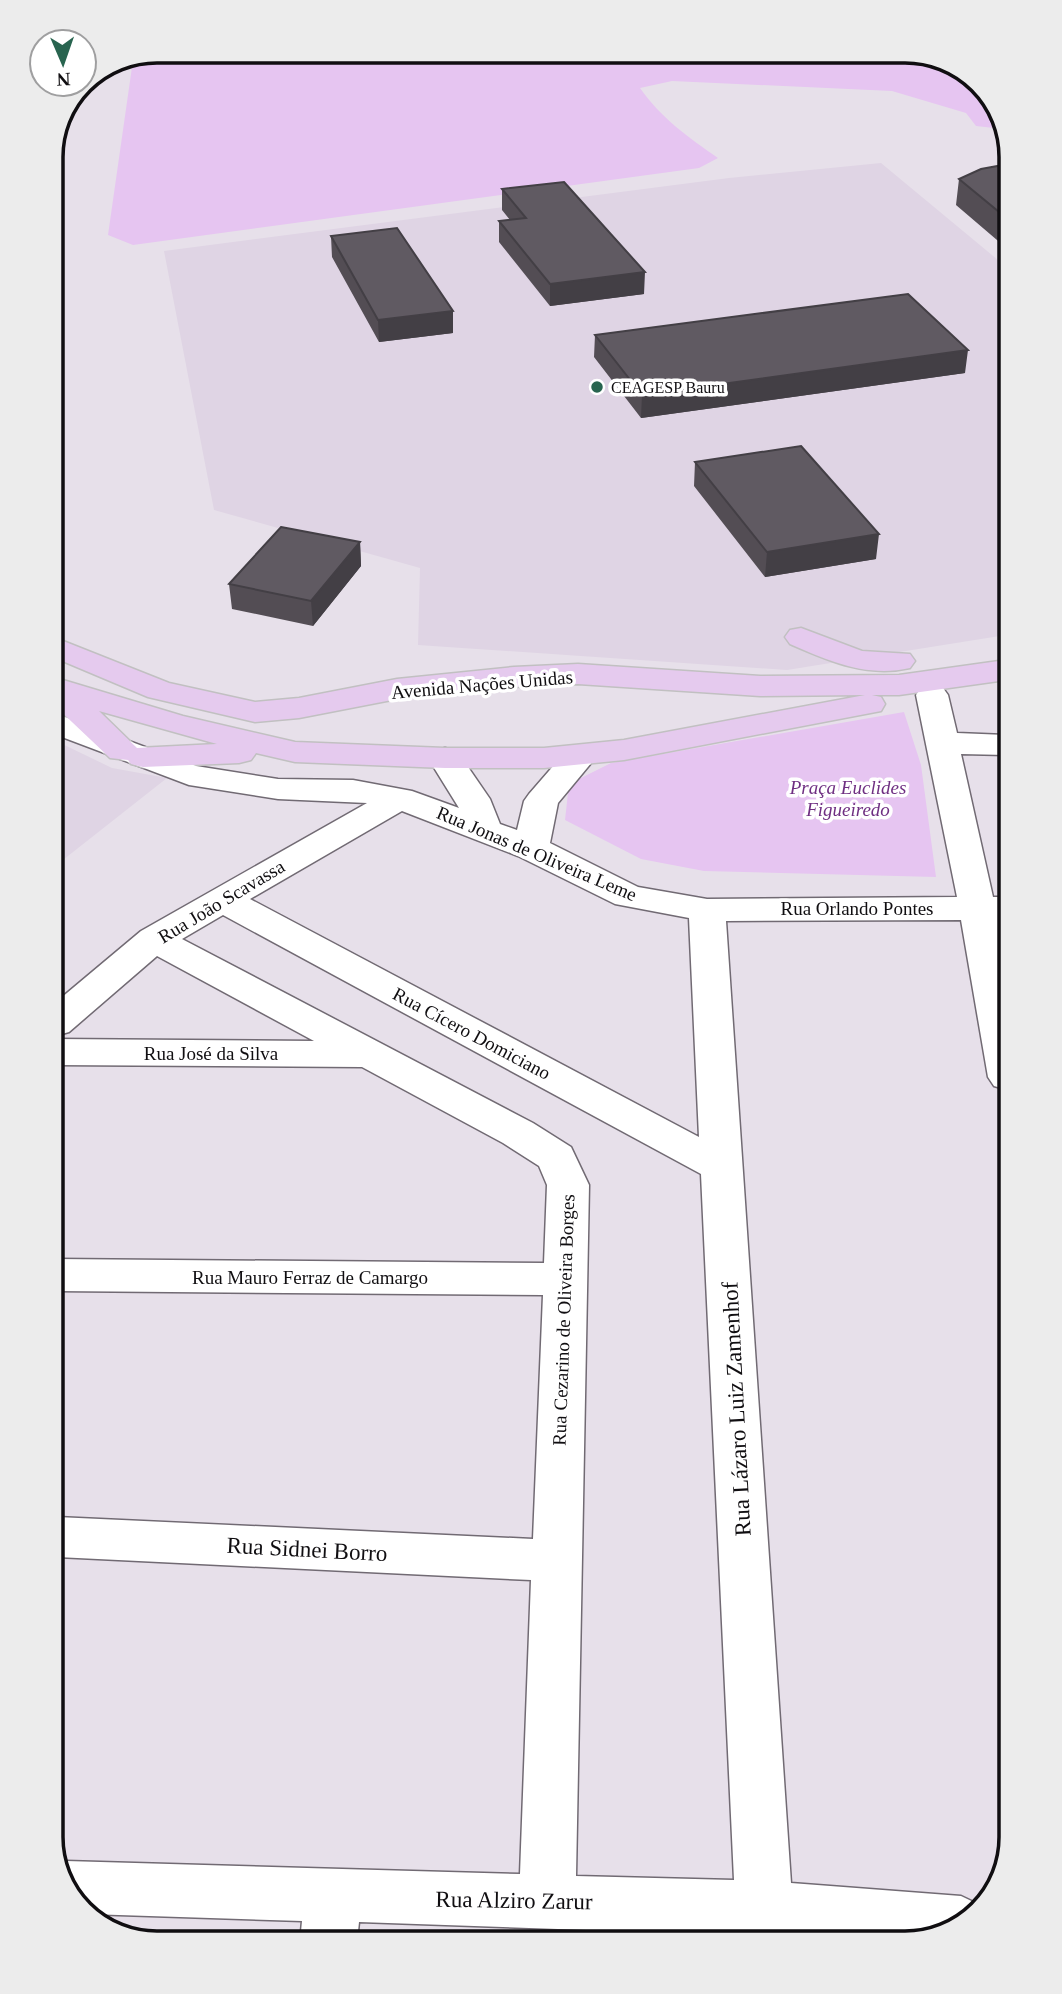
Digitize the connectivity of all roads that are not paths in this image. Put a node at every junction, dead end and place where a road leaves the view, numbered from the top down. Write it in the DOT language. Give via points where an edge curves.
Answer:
graph roads {
  1 [pos="801,637"];
  2 [pos="63,650"];
  3 [pos="999,656"];
  4 [pos="999,671"];
  5 [pos="669,682"];
  6 [pos="999,684"];
  7 [pos="63,690"];
  8 [pos="63,695"];
  9 [pos="372,695"];
  10 [pos="932,695"];
  11 [pos="63,727"];
  12 [pos="943,743"];
  13 [pos="999,746"];
  14 [pos="624,750"];
  15 [pos="295,752"];
  16 [pos="132,754"];
  17 [pos="382,755"];
  18 [pos="580,756"];
  19 [pos="445,758"];
  20 [pos="401,798"];
  21 [pos="484,829"];
  22 [pos="531,848"];
  23 [pos="222,898"];
  24 [pos="992,908"];
  25 [pos="707,910"];
  26 [pos="155,939"];
  27 [pos="999,982"];
  28 [pos="63,1016"];
  29 [pos="63,1052"];
  30 [pos="368,1054"];
  31 [pos="722,1167"];
  32 [pos="63,1275"];
  33 [pos="564,1279"];
  34 [pos="63,1537"];
  35 [pos="556,1561"];
  36 [pos="79,1889"];
  37 [pos="547,1900"];
  38 [pos="764,1908"];
  39 [pos="331,1919"];
  40 [pos="945,1922"];
  1 -- 3 [label="main road" via="868,663 942,654"];
  2 -- 9 [label="main road, Avenida Nações Unidas" via="159,690 255,712"];
  4 -- 5 [label="main road, Avenida Nações Unidas" via="899,685"];
  5 -- 9 [label="main road, Avenida Nações Unidas" via="578,674 424,685"];
  5 -- 14 [label="main road" via="702,700 704,724 681,737"];
  6 -- 10 [label="main road"];
  7 -- 15 [label="main road" via="174,724"];
  8 -- 16 [label="main road"];
  9 -- 17 [label="main road" via="354,709 345,726 354,741"];
  10 -- 12 [label="street"];
  10 -- 14 [label="main road"];
  11 -- 16 [label="street, Rua Jonas de Oliveira Leme"];
  12 -- 13 [label="street"];
  12 -- 24 [label="street"];
  14 -- 18 [label="main road"];
  15 -- 16 [label="main road"];
  15 -- 17 [label="main road"];
  16 -- 20 [label="street, Rua Jonas de Oliveira Leme" via="189,775 278,789 353,790"];
  17 -- 19 [label="main road"];
  18 -- 19 [label="main road"];
  18 -- 22 [label="street" via="541,801"];
  19 -- 21 [label="street" via="473,799"];
  20 -- 21 [label="street, Rua Jonas de Oliveira Leme"];
  20 -- 23 [label="street, Rua João Scavassa"];
  21 -- 22 [label="street, Rua Jonas de Oliveira Leme"];
  22 -- 25 [label="street, Rua Jonas de Oliveira Leme" via="628,896"];
  23 -- 26 [label="street, Rua João Scavassa"];
  23 -- 31 [label="street, Rua Cícero Domiciano"];
  24 -- 25 [label="street, Rua Orlando Pontes"];
  24 -- 27 [label="street"];
  25 -- 31 [label="street, Rua Lázaro Luiz Zamenhof"];
  26 -- 28 [label="street, Rua João Scavassa"];
  26 -- 30 [label="street, Rua Cezarino de Oliveira Borges"];
  29 -- 30 [label="street, Rua José da Silva"];
  30 -- 33 [label="street, Rua Cezarino de Oliveira Borges" via="556,1157 568,1185"];
  31 -- 38 [label="street, Rua Lázaro Luiz Zamenhof"];
  32 -- 33 [label="street, Rua Mauro Ferraz de Camargo"];
  33 -- 35 [label="street, Rua Cezarino de Oliveira Borges"];
  34 -- 35 [label="street, Rua Sidnei Borro"];
  35 -- 37 [label="street, Rua Cezarino de Oliveira Borges"];
  36 -- 39 [label="street, Rua Alziro Zarur"];
  37 -- 38 [label="street, Rua Alziro Zarur"];
  37 -- 39 [label="street, Rua Alziro Zarur"];
  38 -- 40 [label="street, Rua Alziro Zarur"];
}
